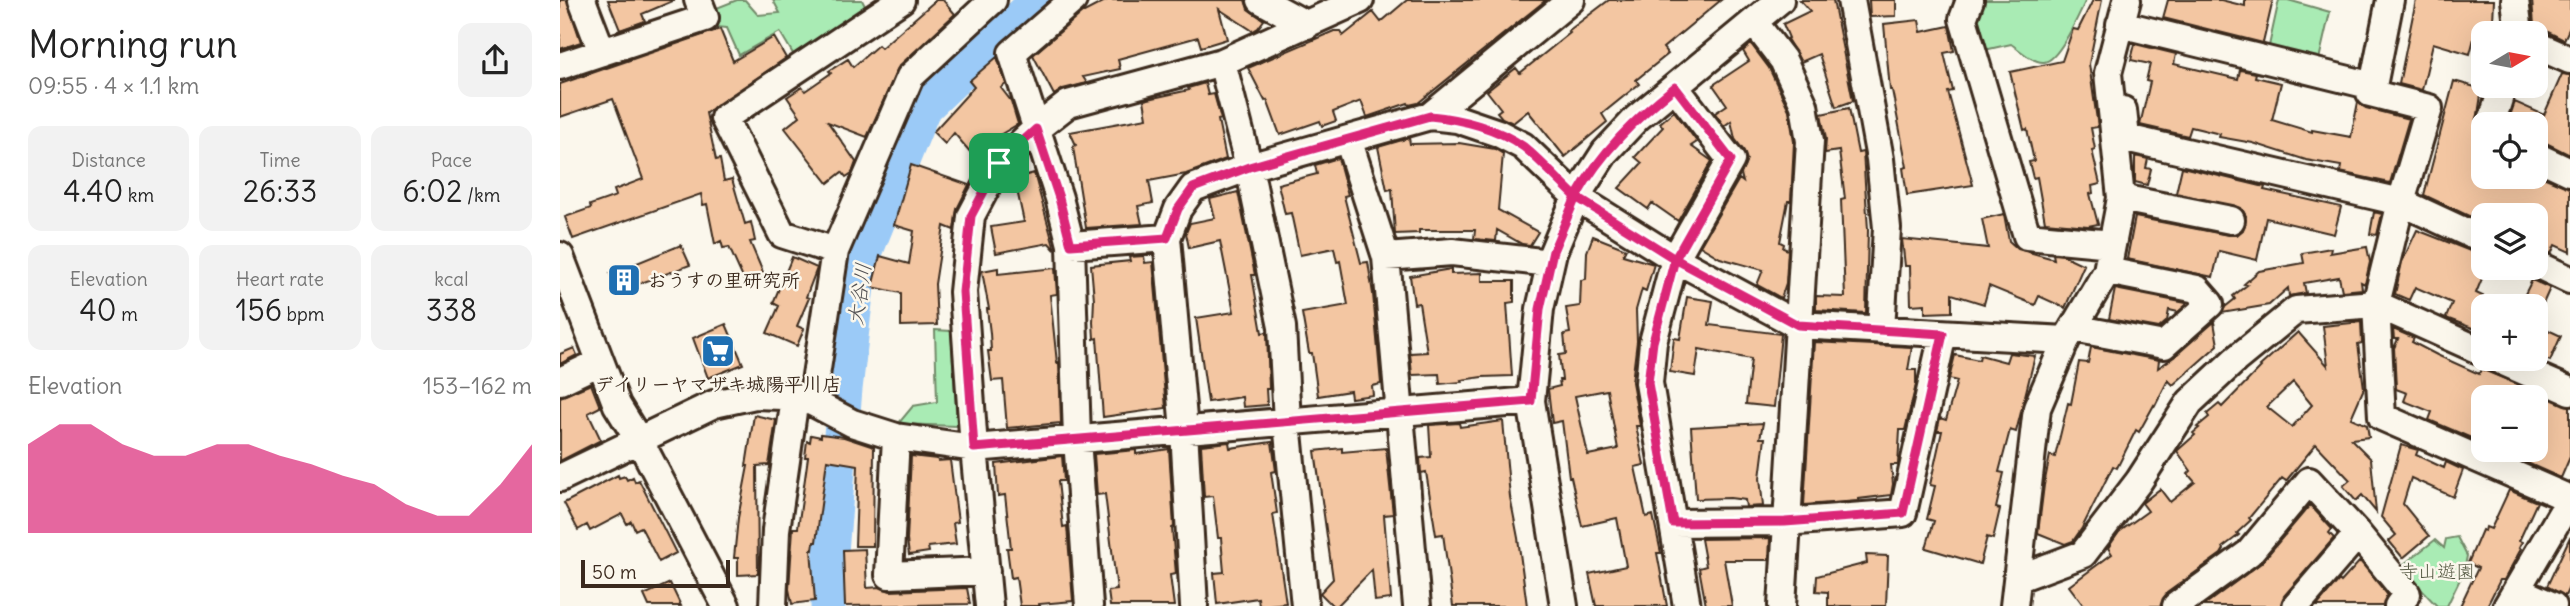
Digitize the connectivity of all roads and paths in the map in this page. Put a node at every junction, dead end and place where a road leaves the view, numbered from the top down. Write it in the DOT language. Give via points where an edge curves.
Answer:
graph roads {
  1 [pos="582,0"];
  2 [pos="698,0"];
  3 [pos="901,0"];
  4 [pos="993,0"];
  5 [pos="1073,0"];
  6 [pos="1261,0"];
  7 [pos="1360,0"];
  8 [pos="1571,0"];
  9 [pos="1780,0"];
  10 [pos="1851,0"];
  11 [pos="1970,0"];
  12 [pos="2390,0"];
  13 [pos="2515,0"];
  14 [pos="2518,21"];
  15 [pos="1754,22"];
  16 [pos="2121,22"];
  17 [pos="1307,26"];
  18 [pos="2548,50"];
  19 [pos="602,52"];
  20 [pos="2570,60"];
  21 [pos="1222,62"];
  22 [pos="560,66"];
  23 [pos="2372,86"];
  24 [pos="1675,87"];
  25 [pos="1430,116"];
  26 [pos="1036,129"];
  27 [pos="1348,139"];
  28 [pos="2548,162"];
  29 [pos="1249,167"];
  30 [pos="2570,172"];
  31 [pos="1576,197"];
  32 [pos="2122,198"];
  33 [pos="2401,202"];
  34 [pos="2231,220"];
  35 [pos="2471,234"];
  36 [pos="1167,238"];
  37 [pos="2112,244"];
  38 [pos="1071,245"];
  39 [pos="835,251"];
  40 [pos="560,256"];
  41 [pos="1386,257"];
  42 [pos="1675,259"];
  43 [pos="1550,263"];
  44 [pos="2548,270"];
  45 [pos="2107,271"];
  46 [pos="2570,280"];
  47 [pos="2376,304"];
  48 [pos="570,317"];
  49 [pos="1798,325"];
  50 [pos="1881,330"];
  51 [pos="1943,334"];
  52 [pos="2070,334"];
  53 [pos="2471,347"];
  54 [pos="600,362"];
  55 [pos="2524,371"];
  56 [pos="560,381"];
  57 [pos="2570,391"];
  58 [pos="1531,401"];
  59 [pos="824,410"];
  60 [pos="1398,412"];
  61 [pos="1286,422"];
  62 [pos="1184,430"];
  63 [pos="896,437"];
  64 [pos="638,439"];
  65 [pos="1077,439"];
  66 [pos="974,448"];
  67 [pos="560,478"];
  68 [pos="2570,499"];
  69 [pos="1785,522"];
  70 [pos="1673,523"];
  71 [pos="2358,534"];
  72 [pos="986,571"];
  73 [pos="2018,578"];
  74 [pos="2512,598"];
  75 [pos="726,606"];
  76 [pos="773,606"];
  77 [pos="989,606"];
  78 [pos="1089,606"];
  79 [pos="1194,606"];
  80 [pos="1305,606"];
  81 [pos="1417,606"];
  82 [pos="1564,606"];
  83 [pos="1687,606"];
  84 [pos="1782,606"];
  85 [pos="2014,606"];
  86 [pos="2176,606"];
  87 [pos="2296,606"];
  88 [pos="2398,606"];
  89 [pos="2553,606"];
  1 -- 19 [label="street"];
  2 -- 19 [label="street" via="705,18"];
  3 -- 39 [label="street" via="724,118 782,234"];
  4 -- 39 [label="street" via="910,77"];
  5 -- 26 [label="street" via="1012,53"];
  6 -- 17 [label="street"];
  7 -- 17 [label="street"];
  8 -- 25 [label="street"];
  9 -- 15 [label="street"];
  10 -- 50 [label="street" via="1880,159 1887,228"];
  11 -- 37 [label="street" via="1963,19 2027,236"];
  12 -- 23 [label="street"];
  13 -- 14 [label="street"];
  15 -- 24 [label="street"];
  15 -- 49 [label="street" via="1783,60 1799,93 1810,141"];
  16 -- 23 [label="street"];
  16 -- 32 [label="street" via="2108,73"];
  16 -- 33 [label="street" via="2126,138"];
  17 -- 21 [label="street"];
  18 -- 20 [label="street"];
  19 -- 22 [label="street"];
  21 -- 26 [label="street" via="1068,104"];
  21 -- 29 [label="street"];
  23 -- 33 [label="street" via="2370,93 2429,108"];
  24 -- 31 [label="street" via="1605,152"];
  24 -- 42 [label="street" via="1731,160"];
  25 -- 27 [label="street"];
  25 -- 31 [label="street" via="1457,119 1523,146"];
  26 -- 38 [label="street"];
  26 -- 66 [label="street" via="999,163 971,216 963,292"];
  27 -- 29 [label="street"];
  27 -- 41 [label="street"];
  28 -- 30 [label="street"];
  29 -- 36 [label="street" via="1193,188 1178,209"];
  29 -- 61 [label="street" via="1282,327"];
  31 -- 42 [label="street"];
  31 -- 43 [label="street"];
  32 -- 34 [label="street"];
  32 -- 37 [label="street"];
  33 -- 35 [label="street"];
  33 -- 47 [label="street"];
  36 -- 38 [label="street"];
  36 -- 62 [label="street"];
  37 -- 45 [label="street"];
  38 -- 65 [label="street"];
  39 -- 59 [label="street"];
  40 -- 48 [label="street"];
  41 -- 43 [label="street" via="1452,252"];
  41 -- 60 [label="street"];
  42 -- 49 [label="street"];
  42 -- 70 [label="street" via="1653,342 1648,383"];
  43 -- 58 [label="street" via="1540,309"];
  44 -- 46 [label="street"];
  45 -- 52 [label="street"];
  45 -- 52 [label="street" via="2197,289 2210,304 2164,345"];
  47 -- 53 [label="street"];
  47 -- 68 [label="street" via="2382,417"];
  47 -- 73 [label="street" via="2296,310 2190,402 2139,481 2083,554"];
  48 -- 54 [label="street"];
  49 -- 50 [label="street"];
  49 -- 69 [label="street"];
  50 -- 51 [label="street"];
  51 -- 52 [label="street"];
  51 -- 69 [label="street" via="1903,513"];
  52 -- 73 [label="street" via="2037,408"];
  54 -- 56 [label="street"];
  54 -- 64 [label="street" via="617,405"];
  55 -- 57 [label="street"];
  58 -- 60 [label="street"];
  58 -- 82 [label="street"];
  59 -- 63 [label="street"];
  59 -- 64 [label="street" via="755,395 714,404"];
  59 -- 76 [label="street" via="776,530"];
  60 -- 61 [label="street"];
  60 -- 81 [label="street"];
  61 -- 62 [label="street"];
  61 -- 80 [label="street"];
  62 -- 65 [label="street"];
  62 -- 79 [label="street"];
  63 -- 66 [label="street"];
  63 -- 72 [label="street" via="889,575"];
  64 -- 67 [label="street"];
  64 -- 75 [label="street"];
  65 -- 66 [label="street"];
  65 -- 78 [label="street"];
  66 -- 72 [label="street"];
  68 -- 74 [label="street"];
  69 -- 70 [label="street"];
  69 -- 84 [label="street"];
  70 -- 83 [label="street"];
  71 -- 86 [label="street" via="2309,481 2249,553"];
  71 -- 87 [label="street"];
  71 -- 88 [label="street" via="2407,594"];
  72 -- 77 [label="street"];
  73 -- 85 [label="street"];
  74 -- 89 [label="street"];
}
